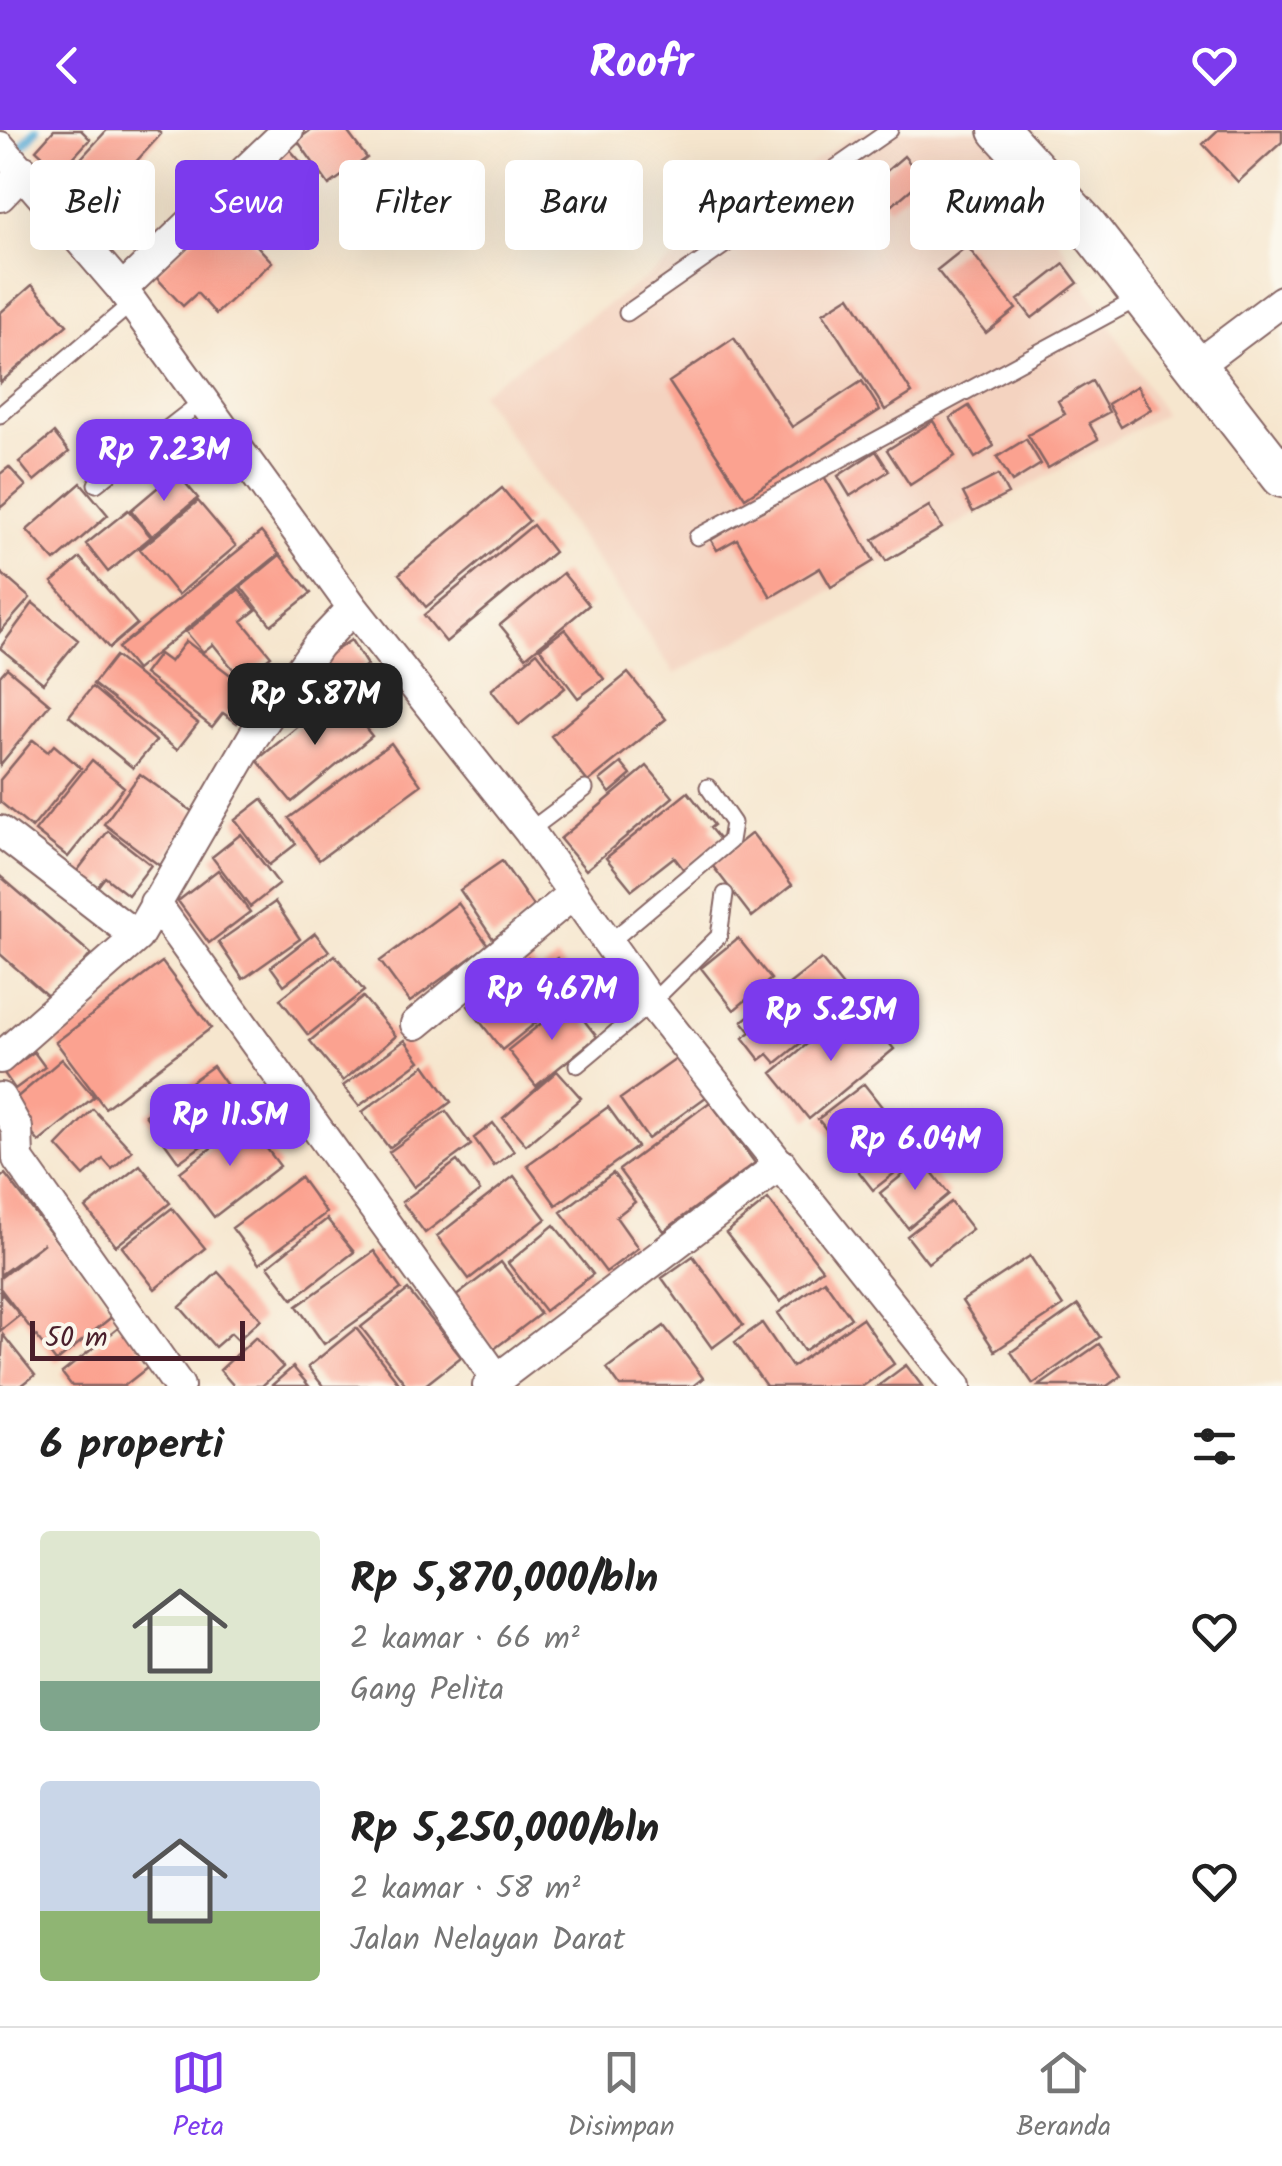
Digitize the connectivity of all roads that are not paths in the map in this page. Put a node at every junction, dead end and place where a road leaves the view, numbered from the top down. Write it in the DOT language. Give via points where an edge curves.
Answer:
graph roads {
  1 [pos="288,130"];
  2 [pos="890,130"];
  3 [pos="999,130"];
  4 [pos="14,161"];
  5 [pos="0,196"];
  6 [pos="128,296"];
  7 [pos="1140,298"];
  8 [pos="1282,301"];
  9 [pos="627,313"];
  10 [pos="1193,368"];
  11 [pos="204,400"];
  12 [pos="0,415"];
  13 [pos="1282,477"];
  14 [pos="96,484"];
  15 [pos="697,538"];
  16 [pos="353,608"];
  17 [pos="708,786"];
  18 [pos="585,789"];
  19 [pos="529,830"];
  20 [pos="0,831"];
  21 [pos="726,894"];
  22 [pos="572,895"];
  23 [pos="155,903"];
  24 [pos="137,937"];
  25 [pos="610,942"];
  26 [pos="651,1004"];
  27 [pos="416,1024"];
  28 [pos="0,1058"];
  29 [pos="577,1064"];
  30 [pos="0,1098"];
  31 [pos="781,1164"];
  32 [pos="492,1383"];
  33 [pos="179,1386"];
  34 [pos="956,1386"];
  1 -- 6 [label="street"];
  2 -- 9 [label="lane"];
  3 -- 7 [label="street" via="1053,185"];
  4 -- 5 [label="street"];
  4 -- 6 [label="street"];
  6 -- 11 [label="street"];
  6 -- 12 [label="lane"];
  7 -- 10 [label="street"];
  7 -- 15 [label="lane"];
  8 -- 10 [label="street"];
  10 -- 13 [label="street"];
  11 -- 14 [label="lane"];
  11 -- 16 [label="street"];
  16 -- 19 [label="street"];
  16 -- 23 [label="street" via="286,686"];
  17 -- 25 [label="lane" via="733,823 730,841"];
  18 -- 19 [label="lane"];
  19 -- 22 [label="street"];
  20 -- 24 [label="street"];
  21 -- 26 [label="lane" via="719,936"];
  22 -- 25 [label="street"];
  22 -- 27 [label="street"];
  23 -- 24 [label="street"];
  23 -- 32 [label="street"];
  24 -- 28 [label="street"];
  25 -- 26 [label="street"];
  26 -- 29 [label="lane"];
  26 -- 31 [label="street"];
  30 -- 33 [label="street" via="18,1128 18,1159"];
  31 -- 32 [label="street"];
  31 -- 34 [label="street"];
}
